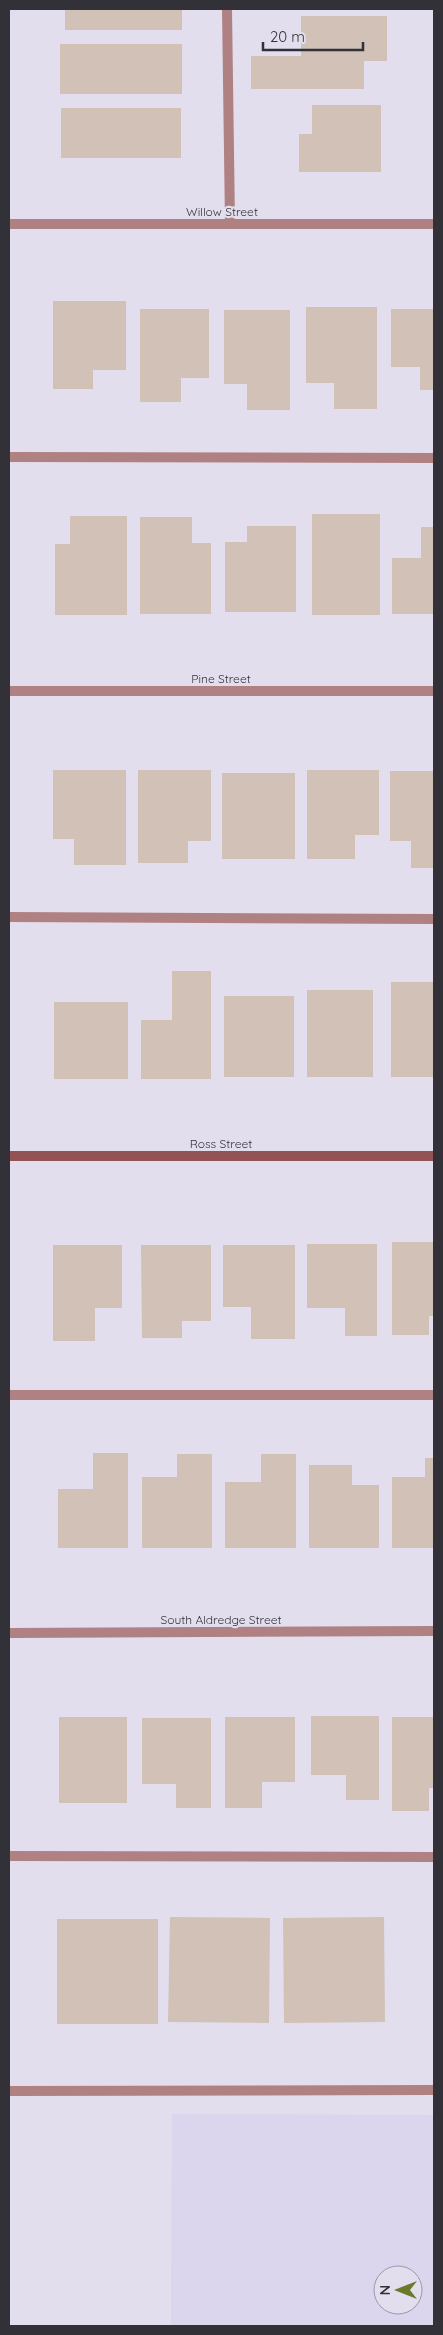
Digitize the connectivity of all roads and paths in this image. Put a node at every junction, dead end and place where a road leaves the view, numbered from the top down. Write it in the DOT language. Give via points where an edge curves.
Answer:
graph roads {
  1 [pos="227,9"];
  2 [pos="9,224"];
  3 [pos="230,224"];
  4 [pos="434,224"];
  5 [pos="9,457"];
  6 [pos="434,458"];
  7 [pos="9,691"];
  8 [pos="434,691"];
  9 [pos="9,917"];
  10 [pos="434,919"];
  11 [pos="9,1156"];
  12 [pos="434,1156"];
  13 [pos="9,1395"];
  14 [pos="434,1395"];
  15 [pos="434,1631"];
  16 [pos="9,1633"];
  17 [pos="9,1856"];
  18 [pos="434,1857"];
  19 [pos="434,2090"];
  20 [pos="9,2091"];
  1 -- 3 [label="street"];
  2 -- 3 [label="street, Willow Street"];
  3 -- 4 [label="street, Willow Street"];
  5 -- 6 [label="street"];
  7 -- 8 [label="street, Pine Street"];
  9 -- 10 [label="street"];
  11 -- 12 [label="street, Ross Street"];
  13 -- 14 [label="street"];
  15 -- 16 [label="street, South Aldredge Street"];
  17 -- 18 [label="street"];
  19 -- 20 [label="street"];
}
